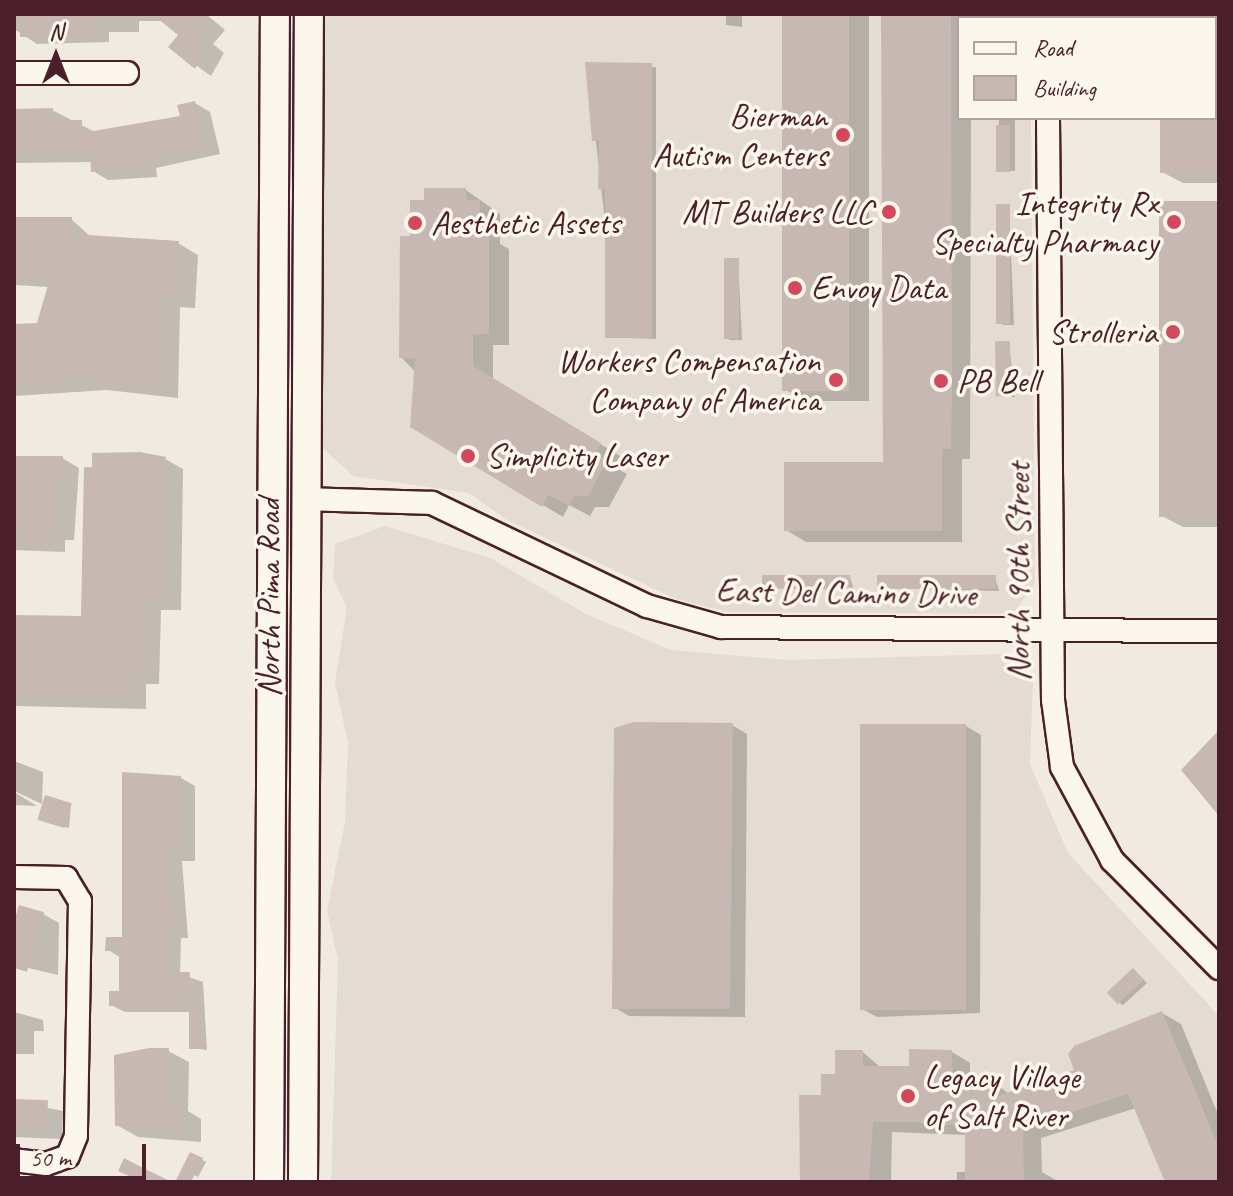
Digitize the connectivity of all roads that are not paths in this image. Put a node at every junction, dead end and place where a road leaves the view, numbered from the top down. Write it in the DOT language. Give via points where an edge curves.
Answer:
graph roads {
  1 [pos="275,14"];
  2 [pos="309,14"];
  3 [pos="14,73"];
  4 [pos="127,73"];
  5 [pos="1048,120"];
  6 [pos="274,170"];
  7 [pos="305,499"];
  8 [pos="1053,630"];
  9 [pos="1219,631"];
  10 [pos="270,857"];
  11 [pos="14,877"];
  12 [pos="1219,968"];
  13 [pos="14,1160"];
  14 [pos="269,1182"];
  15 [pos="303,1182"];
  1 -- 6 [label="main road, North Pima Road"];
  2 -- 7 [label="main road, North Pima Road"];
  3 -- 4 [label="street"];
  5 -- 8 [label="street, North 90th Street"];
  6 -- 7 [label="main road" via="288,236 287,466"];
  6 -- 10 [label="main road, North Pima Road"];
  7 -- 8 [label="street, East Del Camino Drive" via="432,503 647,606 709,625"];
  7 -- 10 [label="main road" via="288,543 286,788"];
  7 -- 15 [label="main road, North Pima Road"];
  8 -- 9 [label="street, East Del Camino Drive"];
  8 -- 12 [label="street, North 90th Street" via="1055,728 1076,804 1112,860"];
  10 -- 14 [label="main road, North Pima Road"];
  11 -- 13 [label="street" via="66,878 80,901 79,1106 68,1156 46,1164"];
}
